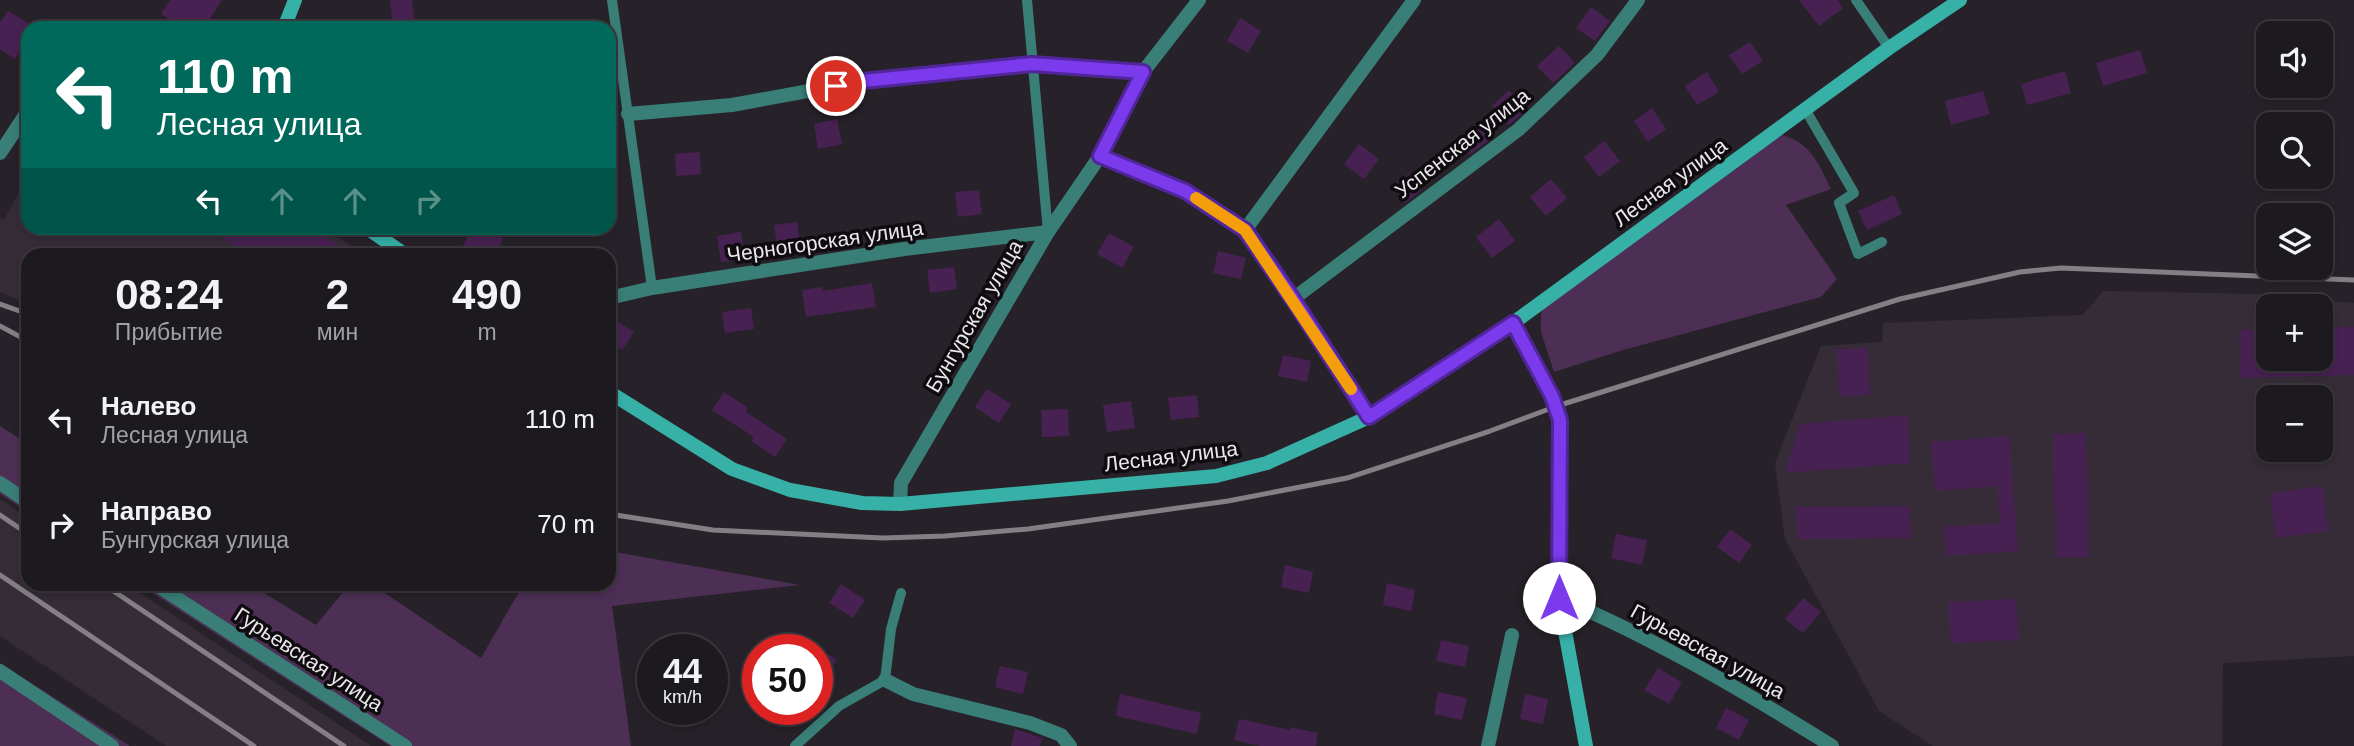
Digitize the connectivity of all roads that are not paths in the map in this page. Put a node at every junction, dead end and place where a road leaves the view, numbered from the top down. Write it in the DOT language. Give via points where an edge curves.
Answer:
graph roads {
  1 [pos="295,0"];
  2 [pos="612,0"];
  3 [pos="1027,0"];
  4 [pos="1199,0"];
  5 [pos="1413,0"];
  6 [pos="1638,0"];
  7 [pos="1856,0"];
  8 [pos="1960,0"];
  9 [pos="287,21"];
  10 [pos="615,21"];
  11 [pos="616,28"];
  12 [pos="1889,48"];
  13 [pos="1032,64"];
  14 [pos="1143,72"];
  15 [pos="1805,109"];
  16 [pos="628,114"];
  17 [pos="21,121"];
  18 [pos="0,152"];
  19 [pos="1100,156"];
  20 [pos="1245,230"];
  21 [pos="1048,232"];
  22 [pos="376,235"];
  23 [pos="1882,242"];
  24 [pos="395,248"];
  25 [pos="652,288"];
  26 [pos="616,296"];
  27 [pos="1293,299"];
  28 [pos="1513,323"];
  29 [pos="616,396"];
  30 [pos="1369,417"];
  31 [pos="0,483"];
  32 [pos="21,497"];
  33 [pos="900,503"];
  34 [pos="166,591"];
  35 [pos="901,593"];
  36 [pos="1559,598"];
  37 [pos="1512,635"];
  38 [pos="0,671"];
  39 [pos="885,680"];
  40 [pos="112,746"];
  41 [pos="405,746"];
  42 [pos="794,746"];
  43 [pos="1070,746"];
  44 [pos="1488,746"];
  45 [pos="1586,746"];
  46 [pos="1832,746"];
  1 -- 9 [label="main road"];
  2 -- 10 [label="lane"];
  3 -- 13 [label="lane"];
  4 -- 14 [label="street, Бунгурская улица"];
  5 -- 20 [label="street"];
  6 -- 27 [label="street, Успенская улица" via="1597,55 1518,130"];
  7 -- 12 [label="lane"];
  8 -- 12 [label="main road, Лесная улица"];
  11 -- 16 [label="lane"];
  12 -- 15 [label="main road, Лесная улица"];
  13 -- 14 [label="street"];
  13 -- 16 [label="street" via="863,81 732,105"];
  13 -- 21 [label="lane"];
  14 -- 19 [label="street, Бунгурская улица"];
  15 -- 23 [label="lane" via="1854,193 1839,202 1858,254"];
  15 -- 28 [label="main road, Лесная улица"];
  16 -- 25 [label="lane"];
  17 -- 18 [label="street"];
  19 -- 20 [label="street" via="1185,191"];
  19 -- 21 [label="street, Бунгурская улица"];
  20 -- 27 [label="street"];
  21 -- 25 [label="street, Черногорская улица"];
  21 -- 33 [label="street, Бунгурская улица" via="901,483"];
  22 -- 24 [label="main road"];
  25 -- 26 [label="street, Черногорская улица"];
  27 -- 30 [label="street"];
  28 -- 30 [label="main road, Лесная улица"];
  28 -- 36 [label="main road" via="1560,420"];
  29 -- 33 [label="main road, Лесная улица" via="732,469 790,490 862,503"];
  30 -- 33 [label="main road, Лесная улица" via="1267,463 1216,475"];
  31 -- 32 [label="street"];
  34 -- 41 [label="street, Гурьевская улица"];
  35 -- 39 [label="lane"];
  36 -- 45 [label="main road"];
  36 -- 46 [label="street, Гурьевская улица" via="1603,616"];
  37 -- 44 [label="street"];
  38 -- 40 [label="street"];
  39 -- 42 [label="lane" via="839,706"];
  39 -- 43 [label="street" via="913,694 1061,734"];
}
